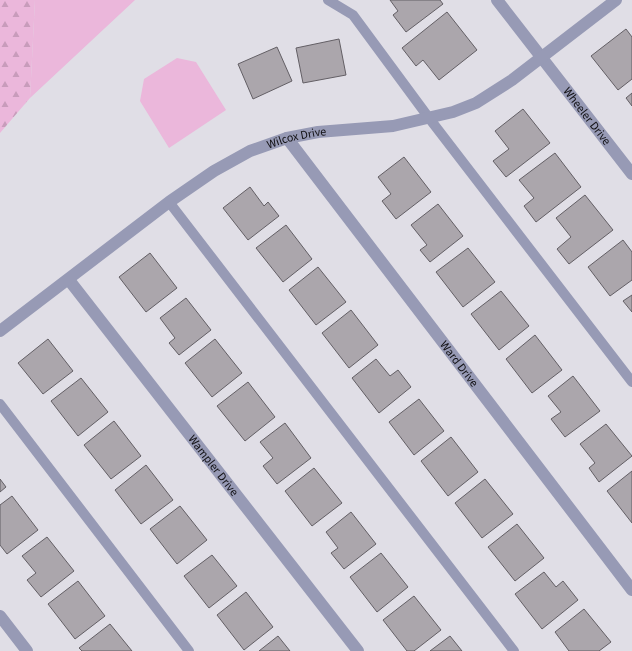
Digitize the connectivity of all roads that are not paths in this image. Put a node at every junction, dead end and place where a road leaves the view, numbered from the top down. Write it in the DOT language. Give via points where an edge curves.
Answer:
graph roads {
  1 [pos="328,0"];
  2 [pos="497,0"];
  3 [pos="616,0"];
  4 [pos="541,58"];
  5 [pos="429,118"];
  6 [pos="287,138"];
  7 [pos="632,174"];
  8 [pos="169,202"];
  9 [pos="69,280"];
  10 [pos="0,331"];
  11 [pos="632,382"];
  12 [pos="0,404"];
  13 [pos="632,590"];
  14 [pos="0,616"];
  15 [pos="27,651"];
  16 [pos="189,651"];
  17 [pos="358,651"];
  18 [pos="514,651"];
  1 -- 5 [label="lane" via="353,15"];
  2 -- 4 [label="street, Wheeler Drive"];
  3 -- 4 [label="street, Wilcox Drive"];
  4 -- 5 [label="street, Wilcox Drive" via="476,103"];
  4 -- 7 [label="street, Wheeler Drive"];
  5 -- 6 [label="street, Wilcox Drive" via="393,126 318,132"];
  5 -- 11 [label="lane"];
  6 -- 8 [label="street, Wilcox Drive" via="250,151 214,171"];
  6 -- 13 [label="street, Ward Drive"];
  8 -- 9 [label="street, Wilcox Drive"];
  8 -- 18 [label="lane"];
  9 -- 10 [label="street, Wilcox Drive"];
  9 -- 17 [label="street, Wampler Drive"];
  12 -- 16 [label="lane"];
  14 -- 15 [label="street"];
}
